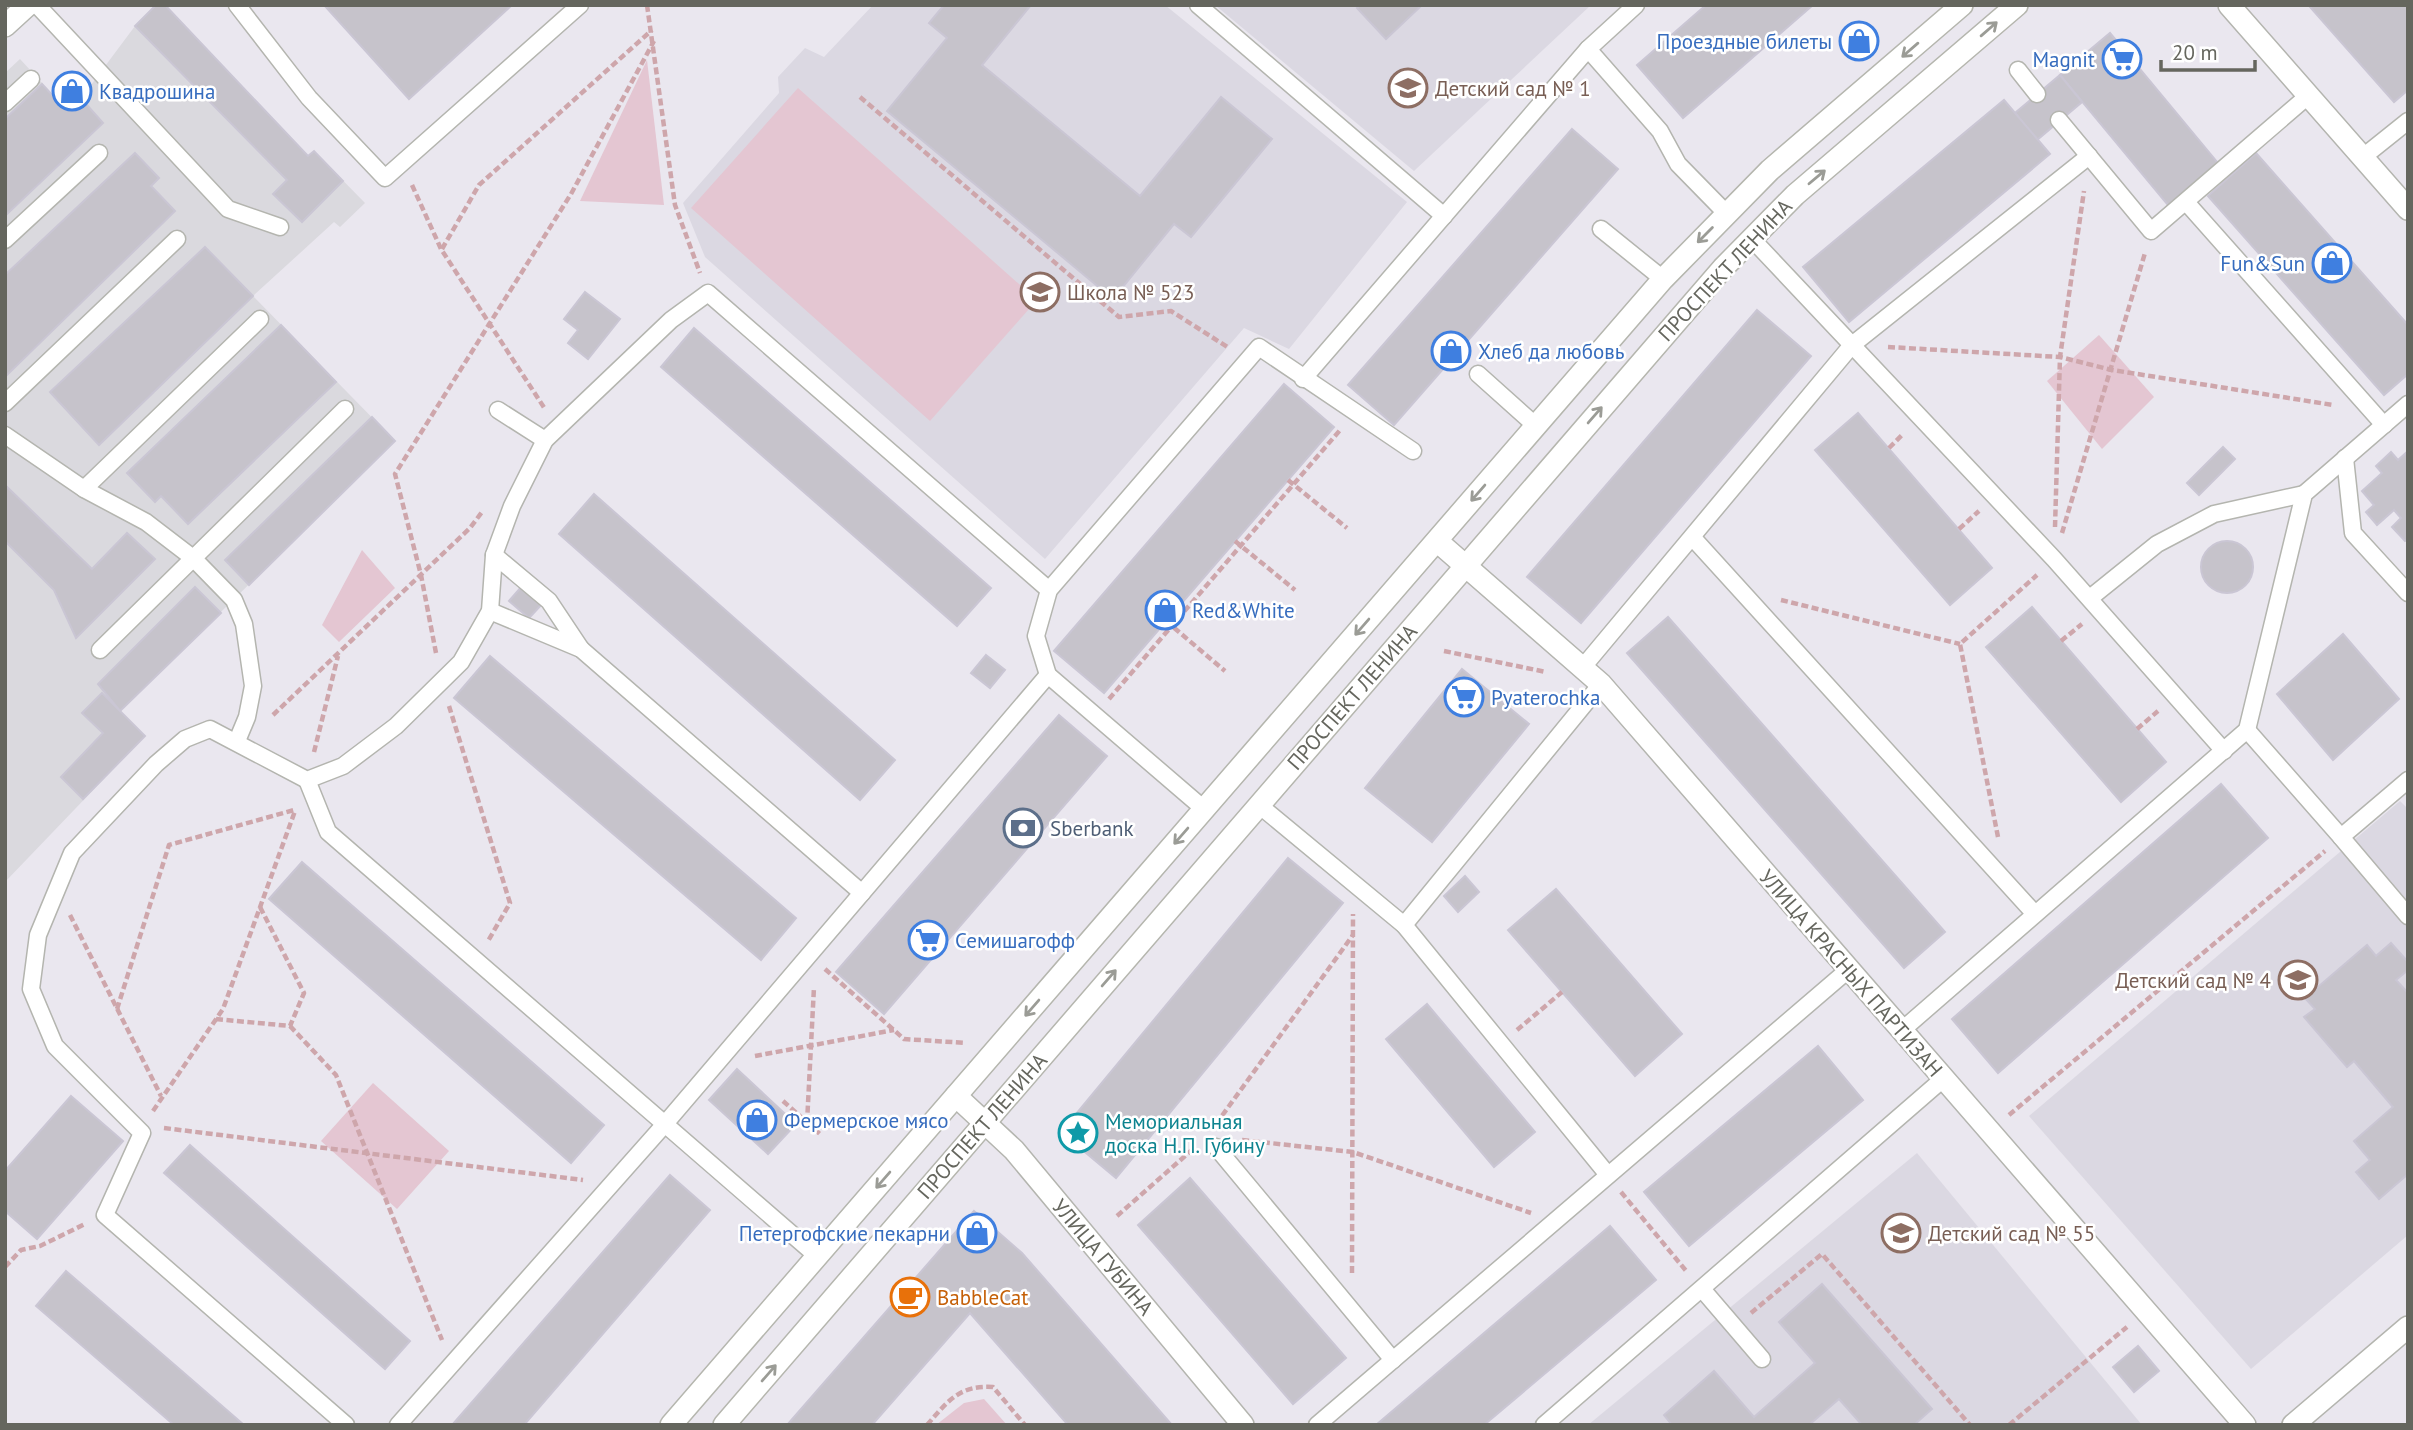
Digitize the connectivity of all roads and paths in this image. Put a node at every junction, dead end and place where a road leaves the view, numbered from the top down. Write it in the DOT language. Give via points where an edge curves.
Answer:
graph roads {
  1 [pos="28,5"];
  2 [pos="37,5"];
  3 [pos="237,5"];
  4 [pos="579,5"];
  5 [pos="647,5"];
  6 [pos="1198,5"];
  7 [pos="1636,5"];
  8 [pos="1962,5"];
  9 [pos="2017,5"];
  10 [pos="2239,8"];
  11 [pos="5,26"];
  12 [pos="652,30"];
  13 [pos="654,41"];
  14 [pos="1588,49"];
  15 [pos="2018,70"];
  16 [pos="31,79"];
  17 [pos="2038,94"];
  18 [pos="2309,95"];
  19 [pos="860,97"];
  20 [pos="5,103"];
  21 [pos="2059,121"];
  22 [pos="2408,121"];
  23 [pos="99,153"];
  24 [pos="2089,156"];
  25 [pos="2363,157"];
  26 [pos="396,168"];
  27 [pos="2186,201"];
  28 [pos="2408,209"];
  29 [pos="1726,212"];
  30 [pos="1444,216"];
  31 [pos="280,228"];
  32 [pos="1601,229"];
  33 [pos="177,239"];
  34 [pos="1752,239"];
  35 [pos="5,240"];
  36 [pos="441,249"];
  37 [pos="1663,279"];
  38 [pos="708,293"];
  39 [pos="260,319"];
  40 [pos="490,323"];
  41 [pos="1852,345"];
  42 [pos="2060,357"];
  43 [pos="1248,359"];
  44 [pos="1478,374"];
  45 [pos="1303,379"];
  46 [pos="5,403"];
  47 [pos="2408,404"];
  48 [pos="345,409"];
  49 [pos="498,410"];
  50 [pos="2371,411"];
  51 [pos="1354,413"];
  52 [pos="1536,425"];
  53 [pos="2384,425"];
  54 [pos="5,435"];
  55 [pos="545,440"];
  56 [pos="1413,451"];
  57 [pos="2345,458"];
  58 [pos="1291,482"];
  59 [pos="84,489"];
  60 [pos="2304,494"];
  61 [pos="486,507"];
  62 [pos="1347,528"];
  63 [pos="1693,538"];
  64 [pos="1235,541"];
  65 [pos="1437,541"];
  66 [pos="1241,546"];
  67 [pos="494,555"];
  68 [pos="193,558"];
  69 [pos="2054,559"];
  70 [pos="1466,566"];
  71 [pos="421,575"];
  72 [pos="1739,589"];
  73 [pos="1049,590"];
  74 [pos="1294,590"];
  75 [pos="2408,593"];
  76 [pos="2090,598"];
  77 [pos="490,611"];
  78 [pos="1166,621"];
  79 [pos="1172,626"];
  80 [pos="1960,644"];
  81 [pos="581,649"];
  82 [pos="100,650"];
  83 [pos="1444,651"];
  84 [pos="339,653"];
  85 [pos="1583,667"];
  86 [pos="1225,671"];
  87 [pos="1048,675"];
  88 [pos="441,682"];
  89 [pos="1601,684"];
  90 [pos="1095,715"];
  91 [pos="2247,730"];
  92 [pos="241,744"];
  93 [pos="2224,751"];
  94 [pos="307,780"];
  95 [pos="2408,780"];
  96 [pos="1259,805"];
  97 [pos="1204,809"];
  98 [pos="295,810"];
  99 [pos="2342,837"];
  100 [pos="1353,885"];
  101 [pos="57,888"];
  102 [pos="862,893"];
  103 [pos="258,905"];
  104 [pos="2035,915"];
  105 [pos="2408,916"];
  106 [pos="1404,925"];
  107 [pos="1353,935"];
  108 [pos="812,958"];
  109 [pos="476,961"];
  110 [pos="1848,970"];
  111 [pos="1562,992"];
  112 [pos="117,1010"];
  113 [pos="216,1019"];
  114 [pos="290,1026"];
  115 [pos="895,1030"];
  116 [pos="1901,1031"];
  117 [pos="966,1043"];
  118 [pos="1500,1044"];
  119 [pos="811,1046"];
  120 [pos="726,1051"];
  121 [pos="1943,1079"];
  122 [pos="161,1096"];
  123 [pos="956,1096"];
  124 [pos="783,1101"];
  125 [pos="985,1122"];
  126 [pos="807,1123"];
  127 [pos="664,1125"];
  128 [pos="144,1129"];
  129 [pos="1990,1131"];
  130 [pos="821,1135"];
  131 [pos="1212,1142"];
  132 [pos="1353,1152"];
  133 [pos="367,1153"];
  134 [pos="1608,1175"];
  135 [pos="611,1183"];
  136 [pos="104,1214"];
  137 [pos="1117,1216"];
  138 [pos="1555,1221"];
  139 [pos="817,1256"];
  140 [pos="5,1267"];
  141 [pos="1702,1289"];
  142 [pos="1352,1311"];
  143 [pos="2137,1317"];
  144 [pos="1734,1327"];
  145 [pos="2408,1327"];
  146 [pos="1762,1359"];
  147 [pos="1393,1360"];
  148 [pos="451,1365"];
  149 [pos="345,1425"];
  150 [pos="398,1425"];
  151 [pos="671,1425"];
  152 [pos="724,1425"];
  153 [pos="927,1425"];
  154 [pos="1025,1425"];
  155 [pos="1243,1425"];
  156 [pos="1317,1425"];
  157 [pos="1544,1425"];
  158 [pos="1970,1425"];
  159 [pos="2009,1425"];
  160 [pos="2245,1425"];
  161 [pos="2293,1425"];
  1 -- 11 [label="main road"];
  2 -- 31 [label="lane" via="228,209"];
  3 -- 26 [label="lane" via="309,98 385,178"];
  4 -- 26 [label="lane"];
  5 -- 12 [label="path"];
  6 -- 30 [label="lane"];
  7 -- 14 [label="lane"];
  8 -- 29 [label="main road, ПРОСПЕКТ ЛЕНИНА, one-way"];
  34 -- 9 [label="main road, ПРОСПЕКТ ЛЕНИНА, one-way" via="1795,195"];
  10 -- 18 [label="main road"];
  12 -- 13 [label="path"];
  12 -- 36 [label="path" via="479,185"];
  13 -- 38 [label="path" via="675,205"];
  13 -- 40 [label="path" via="571,194"];
  14 -- 29 [label="lane" via="1660,131 1678,164"];
  14 -- 30 [label="lane"];
  15 -- 17 [label="lane"];
  16 -- 20 [label="lane"];
  18 -- 25 [label="main road"];
  18 -- 27 [label="lane"];
  19 -- 43 [label="path" via="1119,317 1171,311"];
  21 -- 24 [label="lane"];
  22 -- 25 [label="lane"];
  23 -- 35 [label="lane"];
  24 -- 27 [label="lane" via="2151,231"];
  24 -- 41 [label="lane"];
  24 -- 42 [label="path"];
  25 -- 28 [label="main road"];
  26 -- 36 [label="path" via="415,188"];
  27 -- 50 [label="lane"];
  29 -- 37 [label="main road, ПРОСПЕКТ ЛЕНИНА, one-way"];
  30 -- 45 [label="lane"];
  32 -- 37 [label="lane"];
  33 -- 46 [label="lane"];
  34 -- 41 [label="lane"];
  70 -- 34 [label="main road, ПРОСПЕКТ ЛЕНИНА, one-way"];
  36 -- 40 [label="path"];
  37 -- 52 [label="main road, ПРОСПЕКТ ЛЕНИНА"];
  38 -- 55 [label="lane" via="671,320"];
  38 -- 73 [label="lane"];
  39 -- 59 [label="lane"];
  40 -- 55 [label="path" via="546,411"];
  40 -- 71 [label="path" via="395,474"];
  41 -- 42 [label="path"];
  41 -- 63 [label="lane"];
  41 -- 69 [label="lane"];
  42 -- 50 [label="path" via="2112,370"];
  42 -- 69 [label="path"];
  43 -- 45 [label="lane" via="1259,347"];
  43 -- 73 [label="lane"];
  44 -- 52 [label="lane"];
  45 -- 51 [label="lane"];
  47 -- 53 [label="lane"];
  48 -- 68 [label="lane"];
  49 -- 55 [label="lane"];
  50 -- 53 [label="lane"];
  51 -- 56 [label="lane"];
  51 -- 58 [label="path"];
  52 -- 65 [label="main road, ПРОСПЕКТ ЛЕНИНА, one-way"];
  53 -- 57 [label="lane"];
  54 -- 59 [label="lane"];
  55 -- 67 [label="lane"];
  57 -- 60 [label="lane"];
  57 -- 75 [label="lane" via="2353,533"];
  58 -- 62 [label="path"];
  58 -- 66 [label="path"];
  59 -- 68 [label="lane" via="146,522"];
  60 -- 76 [label="lane" via="2214,514 2157,544"];
  60 -- 91 [label="lane"];
  61 -- 71 [label="path"];
  63 -- 72 [label="lane"];
  63 -- 85 [label="lane"];
  64 -- 66 [label="path"];
  65 -- 70 [label="main road, УЛИЦА КРАСНЫХ ПАРТИЗАН"];
  65 -- 97 [label="main road, ПРОСПЕКТ ЛЕНИНА, one-way"];
  66 -- 74 [label="path"];
  66 -- 79 [label="path"];
  67 -- 77 [label="lane"];
  67 -- 81 [label="lane" via="549,601"];
  68 -- 82 [label="lane"];
  68 -- 92 [label="lane" via="234,600 244,624 253,686"];
  69 -- 76 [label="lane"];
  70 -- 85 [label="main road, УЛИЦА КРАСНЫХ ПАРТИЗАН"];
  70 -- 96 [label="main road, ПРОСПЕКТ ЛЕНИНА"];
  71 -- 84 [label="path"];
  71 -- 88 [label="path"];
  72 -- 80 [label="path"];
  72 -- 104 [label="lane"];
  73 -- 87 [label="lane" via="1036,636"];
  76 -- 93 [label="lane"];
  77 -- 81 [label="lane"];
  77 -- 88 [label="lane" via="460,663"];
  78 -- 79 [label="path"];
  79 -- 86 [label="path"];
  79 -- 90 [label="path"];
  81 -- 102 [label="lane"];
  83 -- 85 [label="path" via="1575,677"];
  84 -- 92 [label="path"];
  84 -- 94 [label="path"];
  85 -- 89 [label="main road, УЛИЦА КРАСНЫХ ПАРТИЗАН"];
  87 -- 90 [label="lane"];
  87 -- 102 [label="lane"];
  88 -- 94 [label="lane" via="396,726 344,766"];
  88 -- 109 [label="path" via="510,903"];
  89 -- 106 [label="lane"];
  89 -- 110 [label="main road, УЛИЦА КРАСНЫХ ПАРТИЗАН"];
  90 -- 97 [label="lane"];
  91 -- 93 [label="lane"];
  91 -- 99 [label="lane"];
  92 -- 94 [label="lane"];
  92 -- 101 [label="lane" via="210,729 185,739 72,853"];
  93 -- 104 [label="lane"];
  94 -- 98 [label="path"];
  94 -- 109 [label="lane" via="328,832"];
  95 -- 99 [label="lane"];
  96 -- 100 [label="lane"];
  125 -- 96 [label="main road, ПРОСПЕКТ ЛЕНИНА, one-way"];
  97 -- 123 [label="main road, ПРОСПЕКТ ЛЕНИНА, one-way"];
  98 -- 103 [label="path"];
  98 -- 112 [label="path" via="169,845"];
  99 -- 105 [label="lane"];
  99 -- 129 [label="path"];
  100 -- 106 [label="lane"];
  100 -- 107 [label="path"];
  101 -- 112 [label="path"];
  101 -- 128 [label="lane" via="38,935 31,989 55,1046"];
  102 -- 108 [label="lane"];
  103 -- 113 [label="path"];
  103 -- 114 [label="path" via="304,993"];
  104 -- 116 [label="lane"];
  106 -- 118 [label="lane"];
  107 -- 131 [label="path"];
  107 -- 132 [label="path"];
  108 -- 115 [label="path"];
  108 -- 119 [label="path"];
  108 -- 120 [label="lane"];
  109 -- 127 [label="lane"];
  110 -- 116 [label="main road, УЛИЦА КРАСНЫХ ПАРТИЗАН"];
  110 -- 134 [label="lane"];
  111 -- 118 [label="path"];
  112 -- 122 [label="path"];
  113 -- 114 [label="path"];
  113 -- 122 [label="path"];
  114 -- 133 [label="path" via="336,1075"];
  115 -- 117 [label="path" via="904,1039"];
  115 -- 119 [label="path"];
  116 -- 121 [label="main road, УЛИЦА КРАСНЫХ ПАРТИЗАН"];
  118 -- 134 [label="lane"];
  119 -- 120 [label="path" via="736,1060"];
  119 -- 126 [label="path"];
  120 -- 127 [label="lane"];
  121 -- 129 [label="main road, УЛИЦА КРАСНЫХ ПАРТИЗАН"];
  121 -- 141 [label="lane"];
  122 -- 128 [label="path"];
  123 -- 125 [label="main road, УЛИЦА ГУБИНА"];
  123 -- 139 [label="main road, ПРОСПЕКТ ЛЕНИНА, one-way"];
  124 -- 126 [label="path"];
  152 -- 125 [label="main road, ПРОСПЕКТ ЛЕНИНА, one-way"];
  125 -- 155 [label="main road, УЛИЦА ГУБИНА" via="1014,1150"];
  126 -- 130 [label="path"];
  127 -- 135 [label="lane"];
  127 -- 139 [label="lane"];
  128 -- 133 [label="path"];
  128 -- 136 [label="lane"];
  129 -- 160 [label="main road, УЛИЦА КРАСНЫХ ПАРТИЗАН"];
  131 -- 132 [label="path"];
  131 -- 137 [label="path"];
  131 -- 142 [label="lane"];
  132 -- 138 [label="path"];
  132 -- 142 [label="path"];
  133 -- 135 [label="path"];
  133 -- 148 [label="path"];
  134 -- 138 [label="lane"];
  134 -- 141 [label="path"];
  135 -- 148 [label="lane"];
  136 -- 140 [label="path" via="40,1246 21,1250"];
  136 -- 149 [label="lane"];
  138 -- 147 [label="lane"];
  139 -- 151 [label="main road, ПРОСПЕКТ ЛЕНИНА"];
  141 -- 144 [label="lane"];
  141 -- 157 [label="lane"];
  142 -- 147 [label="lane"];
  143 -- 159 [label="path"];
  144 -- 146 [label="lane"];
  144 -- 158 [label="path" via="1822,1254"];
  145 -- 161 [label="main road"];
  147 -- 156 [label="lane"];
  148 -- 150 [label="lane"];
  153 -- 154 [label="path" via="951,1398 972,1385 993,1387"];
}
